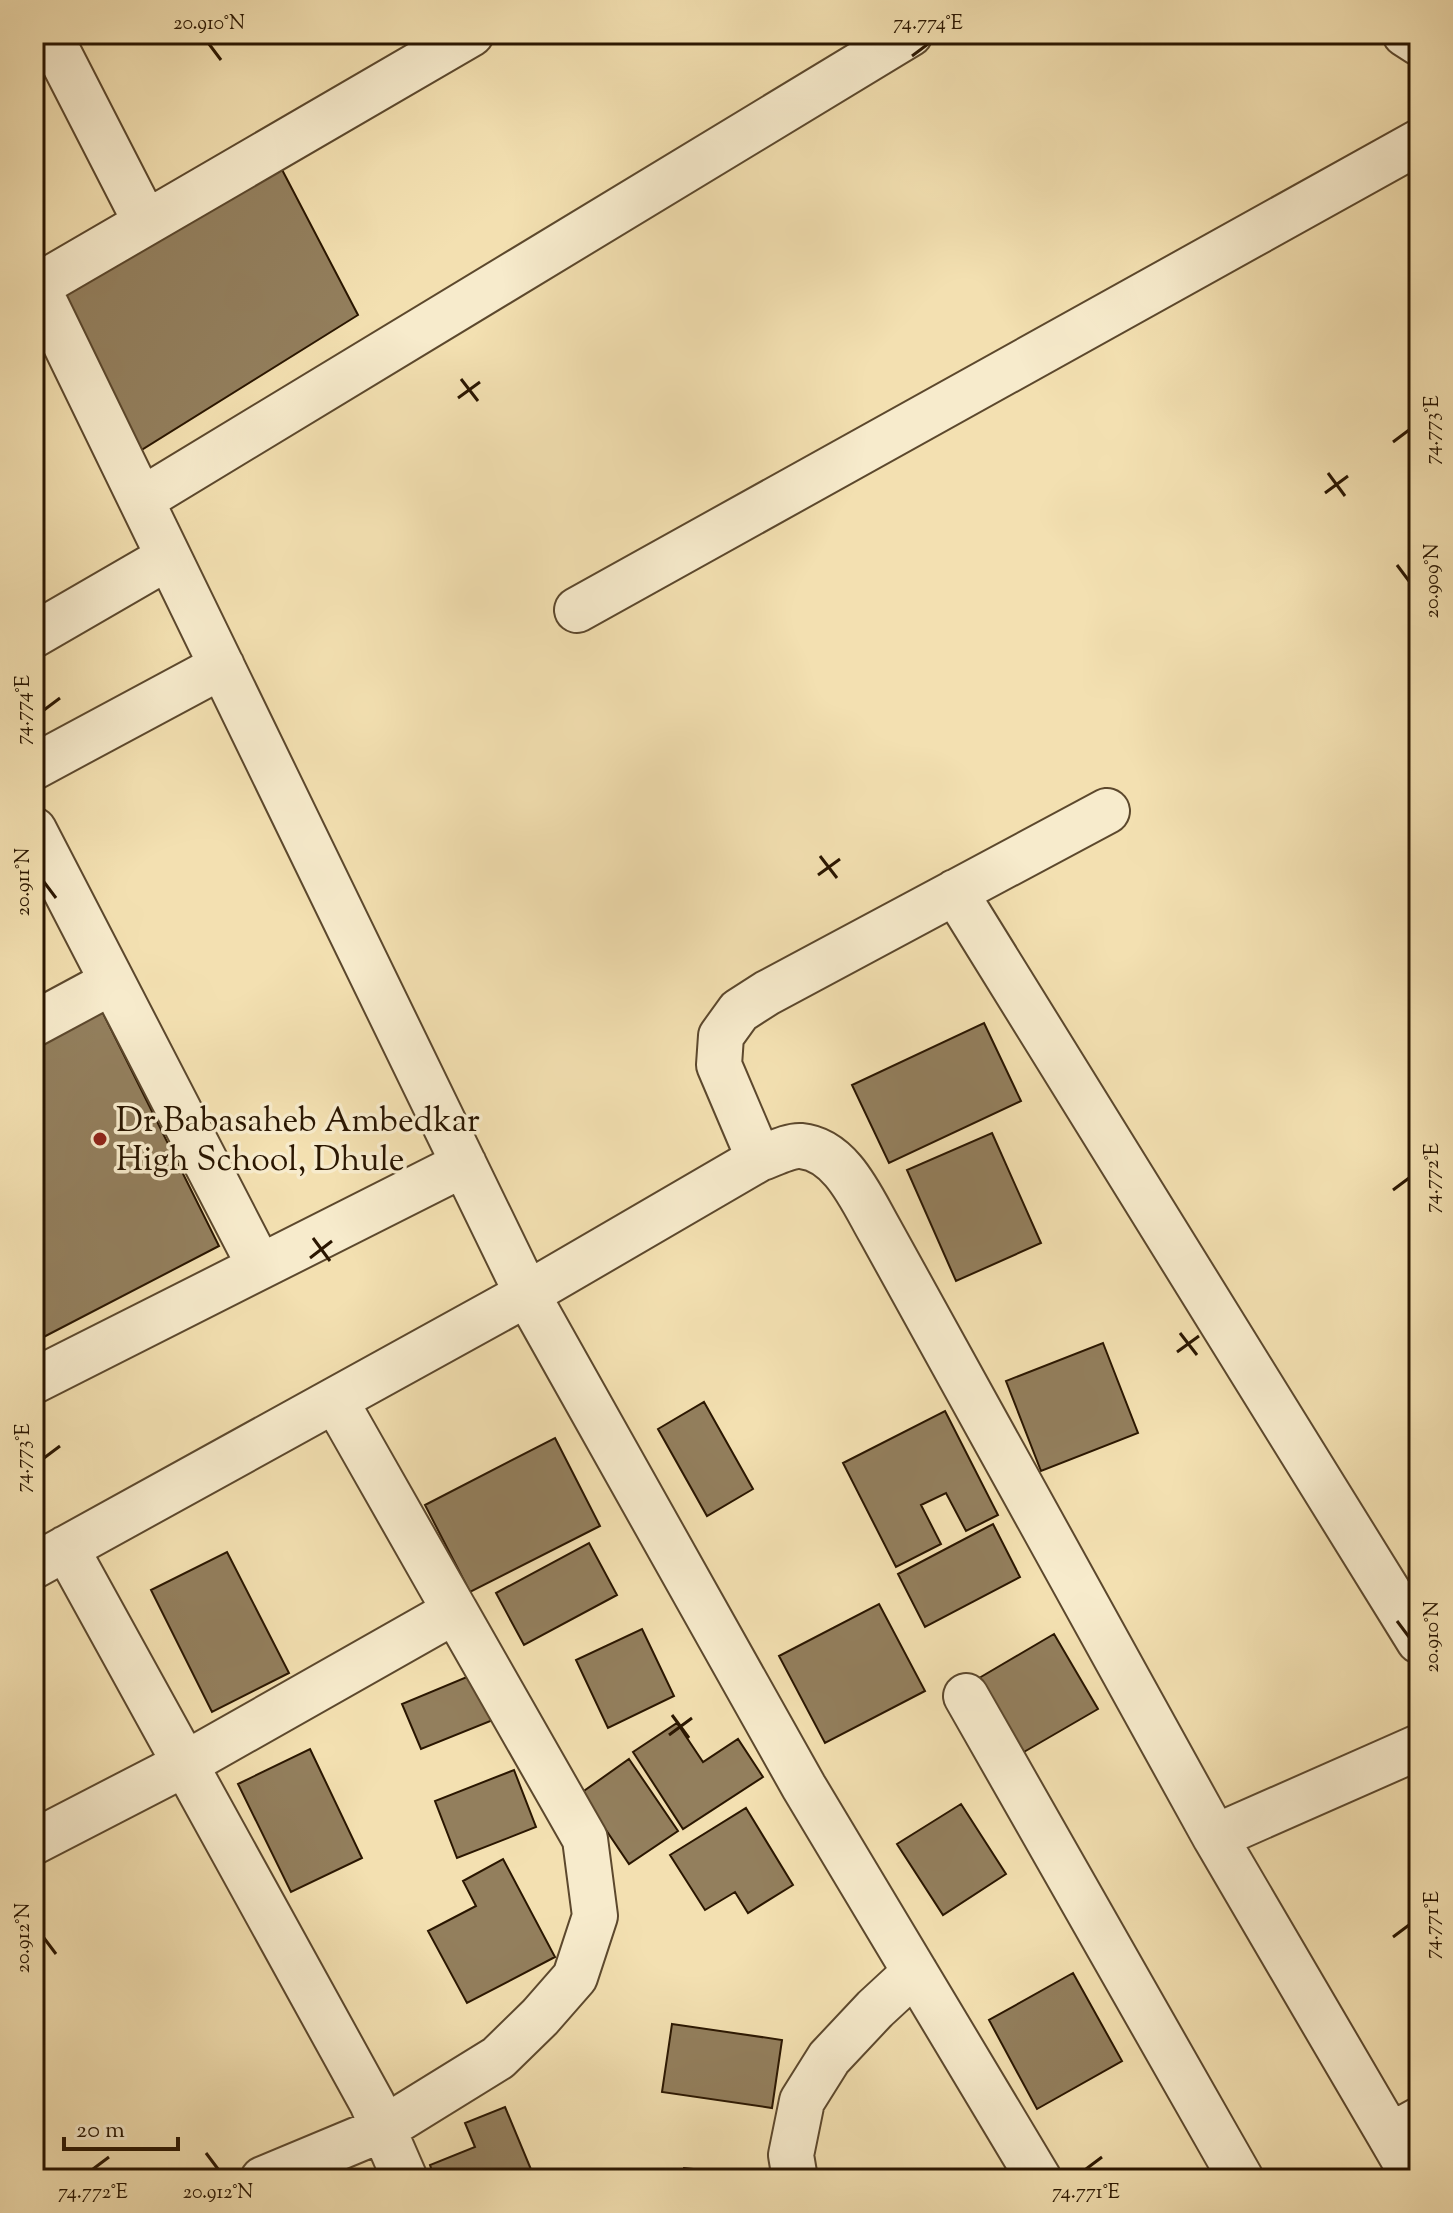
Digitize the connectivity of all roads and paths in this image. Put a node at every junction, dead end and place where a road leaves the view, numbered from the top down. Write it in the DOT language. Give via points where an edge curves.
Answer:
graph roads {
  1 [pos="49,34"];
  2 [pos="471,34"];
  3 [pos="910,34"];
  4 [pos="1405,34"];
  5 [pos="1419,43"];
  6 [pos="1419,142"];
  7 [pos="146,223"];
  8 [pos="35,285"];
  9 [pos="141,500"];
  10 [pos="167,558"];
  11 [pos="577,610"];
  12 [pos="34,635"];
  13 [pos="222,666"];
  14 [pos="34,767"];
  15 [pos="1107,811"];
  16 [pos="34,830"];
  17 [pos="955,892"];
  18 [pos="112,982"];
  19 [pos="34,1024"];
  20 [pos="759,1159"];
  21 [pos="464,1164"];
  22 [pos="260,1267"];
  23 [pos="527,1294"];
  24 [pos="34,1381"];
  25 [pos="335,1400"];
  26 [pos="50,1557"];
  27 [pos="455,1611"];
  28 [pos="1419,1641"];
  29 [pos="966,1696"];
  30 [pos="1419,1747"];
  31 [pos="185,1764"];
  32 [pos="1215,1837"];
  33 [pos="34,1842"];
  34 [pos="915,1972"];
  35 [pos="1404,2128"];
  36 [pos="383,2129"];
  37 [pos="263,2179"];
  38 [pos="405,2179"];
  39 [pos="795,2179"];
  40 [pos="1039,2179"];
  41 [pos="1241,2179"];
  42 [pos="1415,2179"];
  1 -- 7 [label="street"];
  2 -- 7 [label="street"];
  3 -- 9 [label="street"];
  4 -- 5 [label="street"];
  6 -- 11 [label="street"];
  7 -- 8 [label="street"];
  8 -- 9 [label="street"];
  9 -- 10 [label="street"];
  10 -- 12 [label="street"];
  10 -- 13 [label="street"];
  13 -- 14 [label="street"];
  13 -- 21 [label="street"];
  15 -- 17 [label="street"];
  16 -- 18 [label="street"];
  17 -- 20 [label="street" via="739,1011 721,1036 719,1065"];
  17 -- 28 [label="street"];
  18 -- 19 [label="street"];
  18 -- 22 [label="street"];
  20 -- 23 [label="street"];
  20 -- 32 [label="street" via="798,1146 818,1151 840,1167 858,1193"];
  21 -- 22 [label="street"];
  21 -- 23 [label="street"];
  22 -- 24 [label="street"];
  23 -- 25 [label="street"];
  23 -- 34 [label="street" via="797,1774"];
  25 -- 26 [label="street"];
  25 -- 27 [label="street"];
  26 -- 31 [label="street"];
  27 -- 31 [label="street"];
  27 -- 36 [label="street" via="585,1839 595,1916 575,1977 540,2017 498,2058"];
  29 -- 41 [label="street"];
  30 -- 32 [label="street"];
  31 -- 33 [label="street"];
  31 -- 36 [label="street"];
  32 -- 35 [label="street"];
  34 -- 39 [label="street" via="829,2058 802,2101 791,2155"];
  34 -- 40 [label="street"];
  35 -- 42 [label="street"];
  36 -- 37 [label="street"];
  36 -- 38 [label="street"];
}
